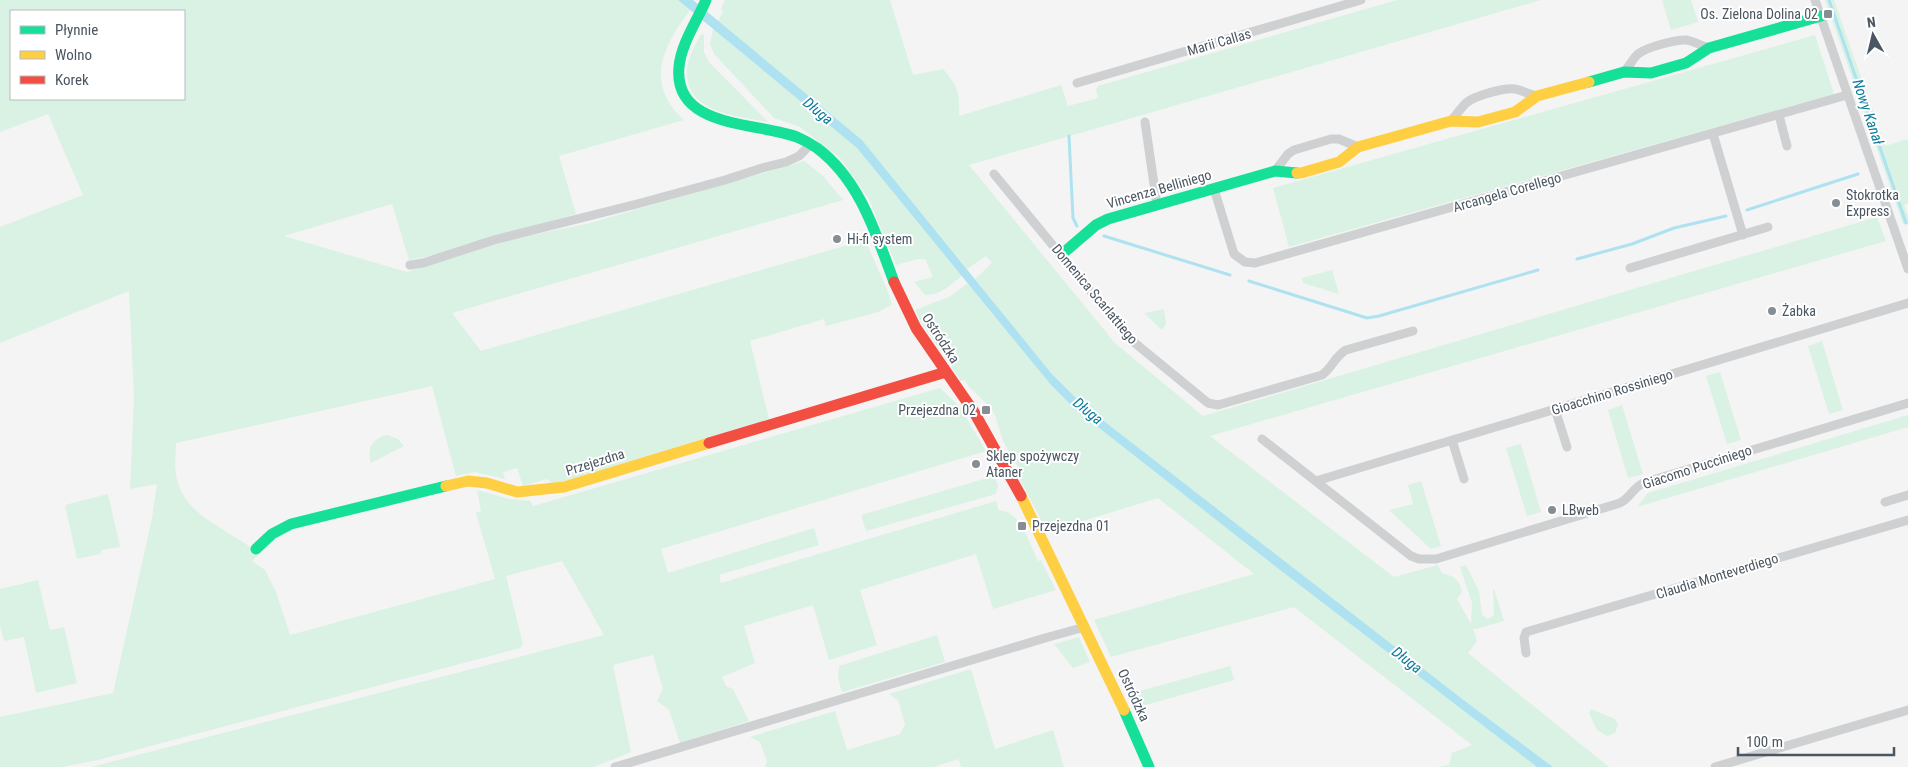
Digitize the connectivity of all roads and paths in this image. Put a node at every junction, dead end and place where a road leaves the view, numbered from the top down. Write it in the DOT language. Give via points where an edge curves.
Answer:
graph roads {
  1 [pos="1361,0"];
  2 [pos="1815,0"];
  3 [pos="706,1"];
  4 [pos="1821,16"];
  5 [pos="1709,48"];
  6 [pos="1624,72"];
  7 [pos="1077,83"];
  8 [pos="1847,95"];
  9 [pos="1537,96"];
  10 [pos="1779,115"];
  11 [pos="1451,121"];
  12 [pos="1145,122"];
  13 [pos="1713,134"];
  14 [pos="810,144"];
  15 [pos="1787,146"];
  16 [pos="1358,147"];
  17 [pos="1275,171"];
  18 [pos="994,174"];
  19 [pos="1214,189"];
  20 [pos="1157,205"];
  21 [pos="1768,227"];
  22 [pos="1743,234"];
  23 [pos="1062,255"];
  24 [pos="410,265"];
  25 [pos="1630,268"];
  26 [pos="1908,269"];
  27 [pos="1908,303"];
  28 [pos="1413,331"];
  29 [pos="946,372"];
  30 [pos="1908,403"];
  31 [pos="1555,409"];
  32 [pos="1262,438"];
  33 [pos="1452,440"];
  34 [pos="1567,447"];
  35 [pos="1464,480"];
  36 [pos="1316,481"];
  37 [pos="1908,495"];
  38 [pos="1885,502"];
  39 [pos="1908,520"];
  40 [pos="256,549"];
  41 [pos="1085,627"];
  42 [pos="1526,653"];
  43 [pos="1908,710"];
  44 [pos="615,767"];
  45 [pos="1149,767"];
  46 [pos="1715,767"];
  1 -- 7 [label="street, Marii Callas"];
  2 -- 4 [label="street"];
  3 -- 14 [label="street, Ostródzka" via="680,64 683,91 692,105 707,116 767,128"];
  4 -- 5 [label="street, Vincenza Belliniego"];
  4 -- 8 [label="street"];
  5 -- 6 [label="street, Vincenza Belliniego" via="1677,66 1650,73"];
  5 -- 6 [label="street" via="1689,40 1678,40 1646,49"];
  6 -- 9 [label="street, Vincenza Belliniego"];
  8 -- 10 [label="street, Arcangela Corellego"];
  8 -- 26 [label="street"];
  9 -- 11 [label="street, Vincenza Belliniego" via="1515,112 1478,122"];
  9 -- 11 [label="street" via="1507,89 1473,98"];
  10 -- 13 [label="street, Arcangela Corellego"];
  10 -- 15 [label="street"];
  11 -- 16 [label="street, Vincenza Belliniego"];
  12 -- 20 [label="street"];
  13 -- 19 [label="street, Arcangela Corellego" via="1255,263 1246,262 1234,254"];
  13 -- 22 [label="street"];
  14 -- 24 [label="street" via="799,156 786,162"];
  14 -- 29 [label="street, Ostródzka" via="834,164 861,200 910,319"];
  16 -- 17 [label="street, Vincenza Belliniego" via="1339,162 1301,173"];
  16 -- 17 [label="street" via="1331,139 1294,150"];
  17 -- 19 [label="street, Vincenza Belliniego"];
  18 -- 23 [label="street, Domenica Scarlattiego"];
  19 -- 20 [label="street, Vincenza Belliniego"];
  20 -- 23 [label="street, Vincenza Belliniego" via="1102,222"];
  21 -- 22 [label="street"];
  22 -- 25 [label="street"];
  23 -- 28 [label="street, Domenica Scarlattiego" via="1130,339 1208,403 1218,405 1322,375 1339,353"];
  27 -- 31 [label="street, Gioacchino Rossiniego"];
  29 -- 40 [label="street, Przejezdna" via="564,488 517,492 487,482 468,481 292,524 272,532"];
  29 -- 41 [label="street, Ostródzka" via="1010,474"];
  30 -- 36 [label="street, Giacomo Pucciniego" via="1646,482 1620,503 1436,559 1411,556"];
  31 -- 33 [label="street, Gioacchino Rossiniego"];
  31 -- 34 [label="street"];
  32 -- 36 [label="street"];
  33 -- 35 [label="street"];
  33 -- 36 [label="street, Gioacchino Rossiniego"];
  37 -- 38 [label="street"];
  39 -- 42 [label="street, Claudia Monteverdiego" via="1526,632"];
  41 -- 44 [label="street"];
  41 -- 45 [label="street, Ostródzka"];
  43 -- 46 [label="street"];
}
